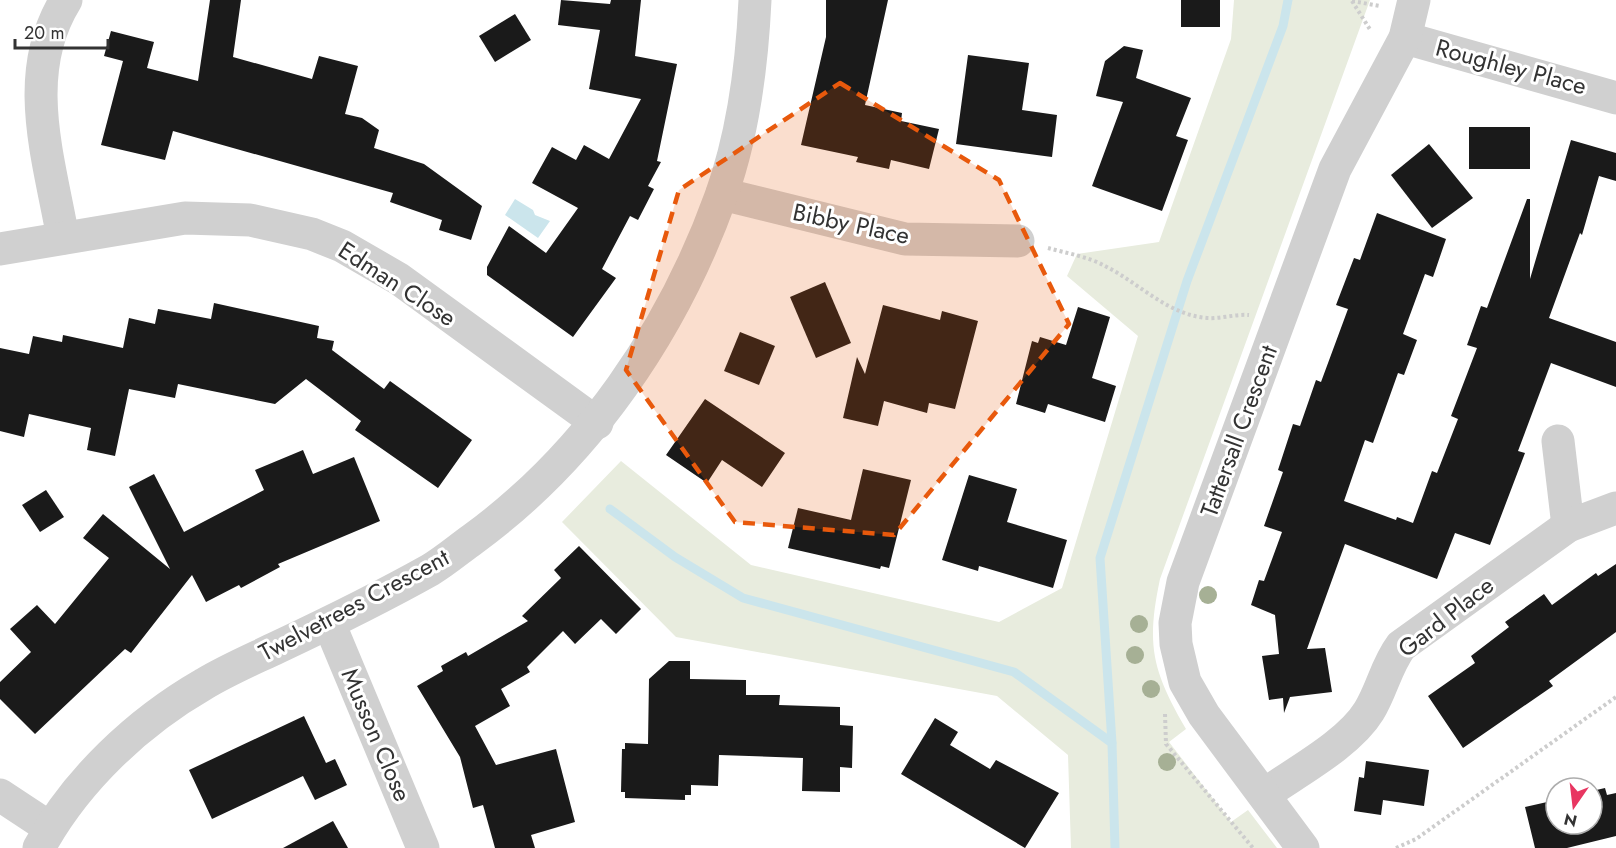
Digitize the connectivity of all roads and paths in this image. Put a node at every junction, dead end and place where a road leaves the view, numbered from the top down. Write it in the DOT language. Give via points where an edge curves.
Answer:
graph roads {
  1 [pos="66,0"];
  2 [pos="755,0"];
  3 [pos="1352,0"];
  4 [pos="1401,2"];
  5 [pos="1389,37"];
  6 [pos="1616,98"];
  7 [pos="722,194"];
  8 [pos="63,238"];
  9 [pos="1018,241"];
  10 [pos="0,249"];
  11 [pos="1278,323"];
  12 [pos="597,423"];
  13 [pos="1558,441"];
  14 [pos="1616,508"];
  15 [pos="1568,526"];
  16 [pos="328,623"];
  17 [pos="1616,697"];
  18 [pos="0,795"];
  19 [pos="1265,795"];
  20 [pos="45,838"];
  21 [pos="423,848"];
  22 [pos="1303,848"];
  23 [pos="1396,848"];
  1 -- 8 [label="street" via="54,19 39,77"];
  2 -- 7 [label="street, Twelvetrees Crescent" via="742,114"];
  3 -- 4 [label="path" via="1365,5"];
  3 -- 5 [label="path"];
  4 -- 5 [label="street, Tattersall Crescent"];
  5 -- 6 [label="street, Roughley Place"];
  5 -- 11 [label="street, Tattersall Crescent"];
  7 -- 9 [label="street, Bibby Place" via="905,240"];
  7 -- 12 [label="street, Twelvetrees Crescent" via="668,314"];
  8 -- 10 [label="street, Edman Close"];
  8 -- 12 [label="street, Edman Close" via="185,218 249,220 312,234 342,246 399,279"];
  9 -- 11 [label="path" via="1105,265 1157,300 1183,312 1208,318 1252,315"];
  11 -- 19 [label="street, Tattersall Crescent" via="1183,582 1175,623 1185,682 1204,715"];
  12 -- 16 [label="street, Twelvetrees Crescent" via="567,457 502,517 432,568"];
  13 -- 15 [label="street"];
  14 -- 15 [label="street, Gard Place"];
  15 -- 19 [label="street, Gard Place" via="1401,646 1389,663 1369,712 1348,735"];
  16 -- 20 [label="street, Twelvetrees Crescent" via="177,700 122,744 72,798"];
  16 -- 21 [label="street, Musson Close"];
  17 -- 23 [label="path" via="1416,839"];
  18 -- 20 [label="street"];
  19 -- 22 [label="street, Tattersall Crescent"];
}
